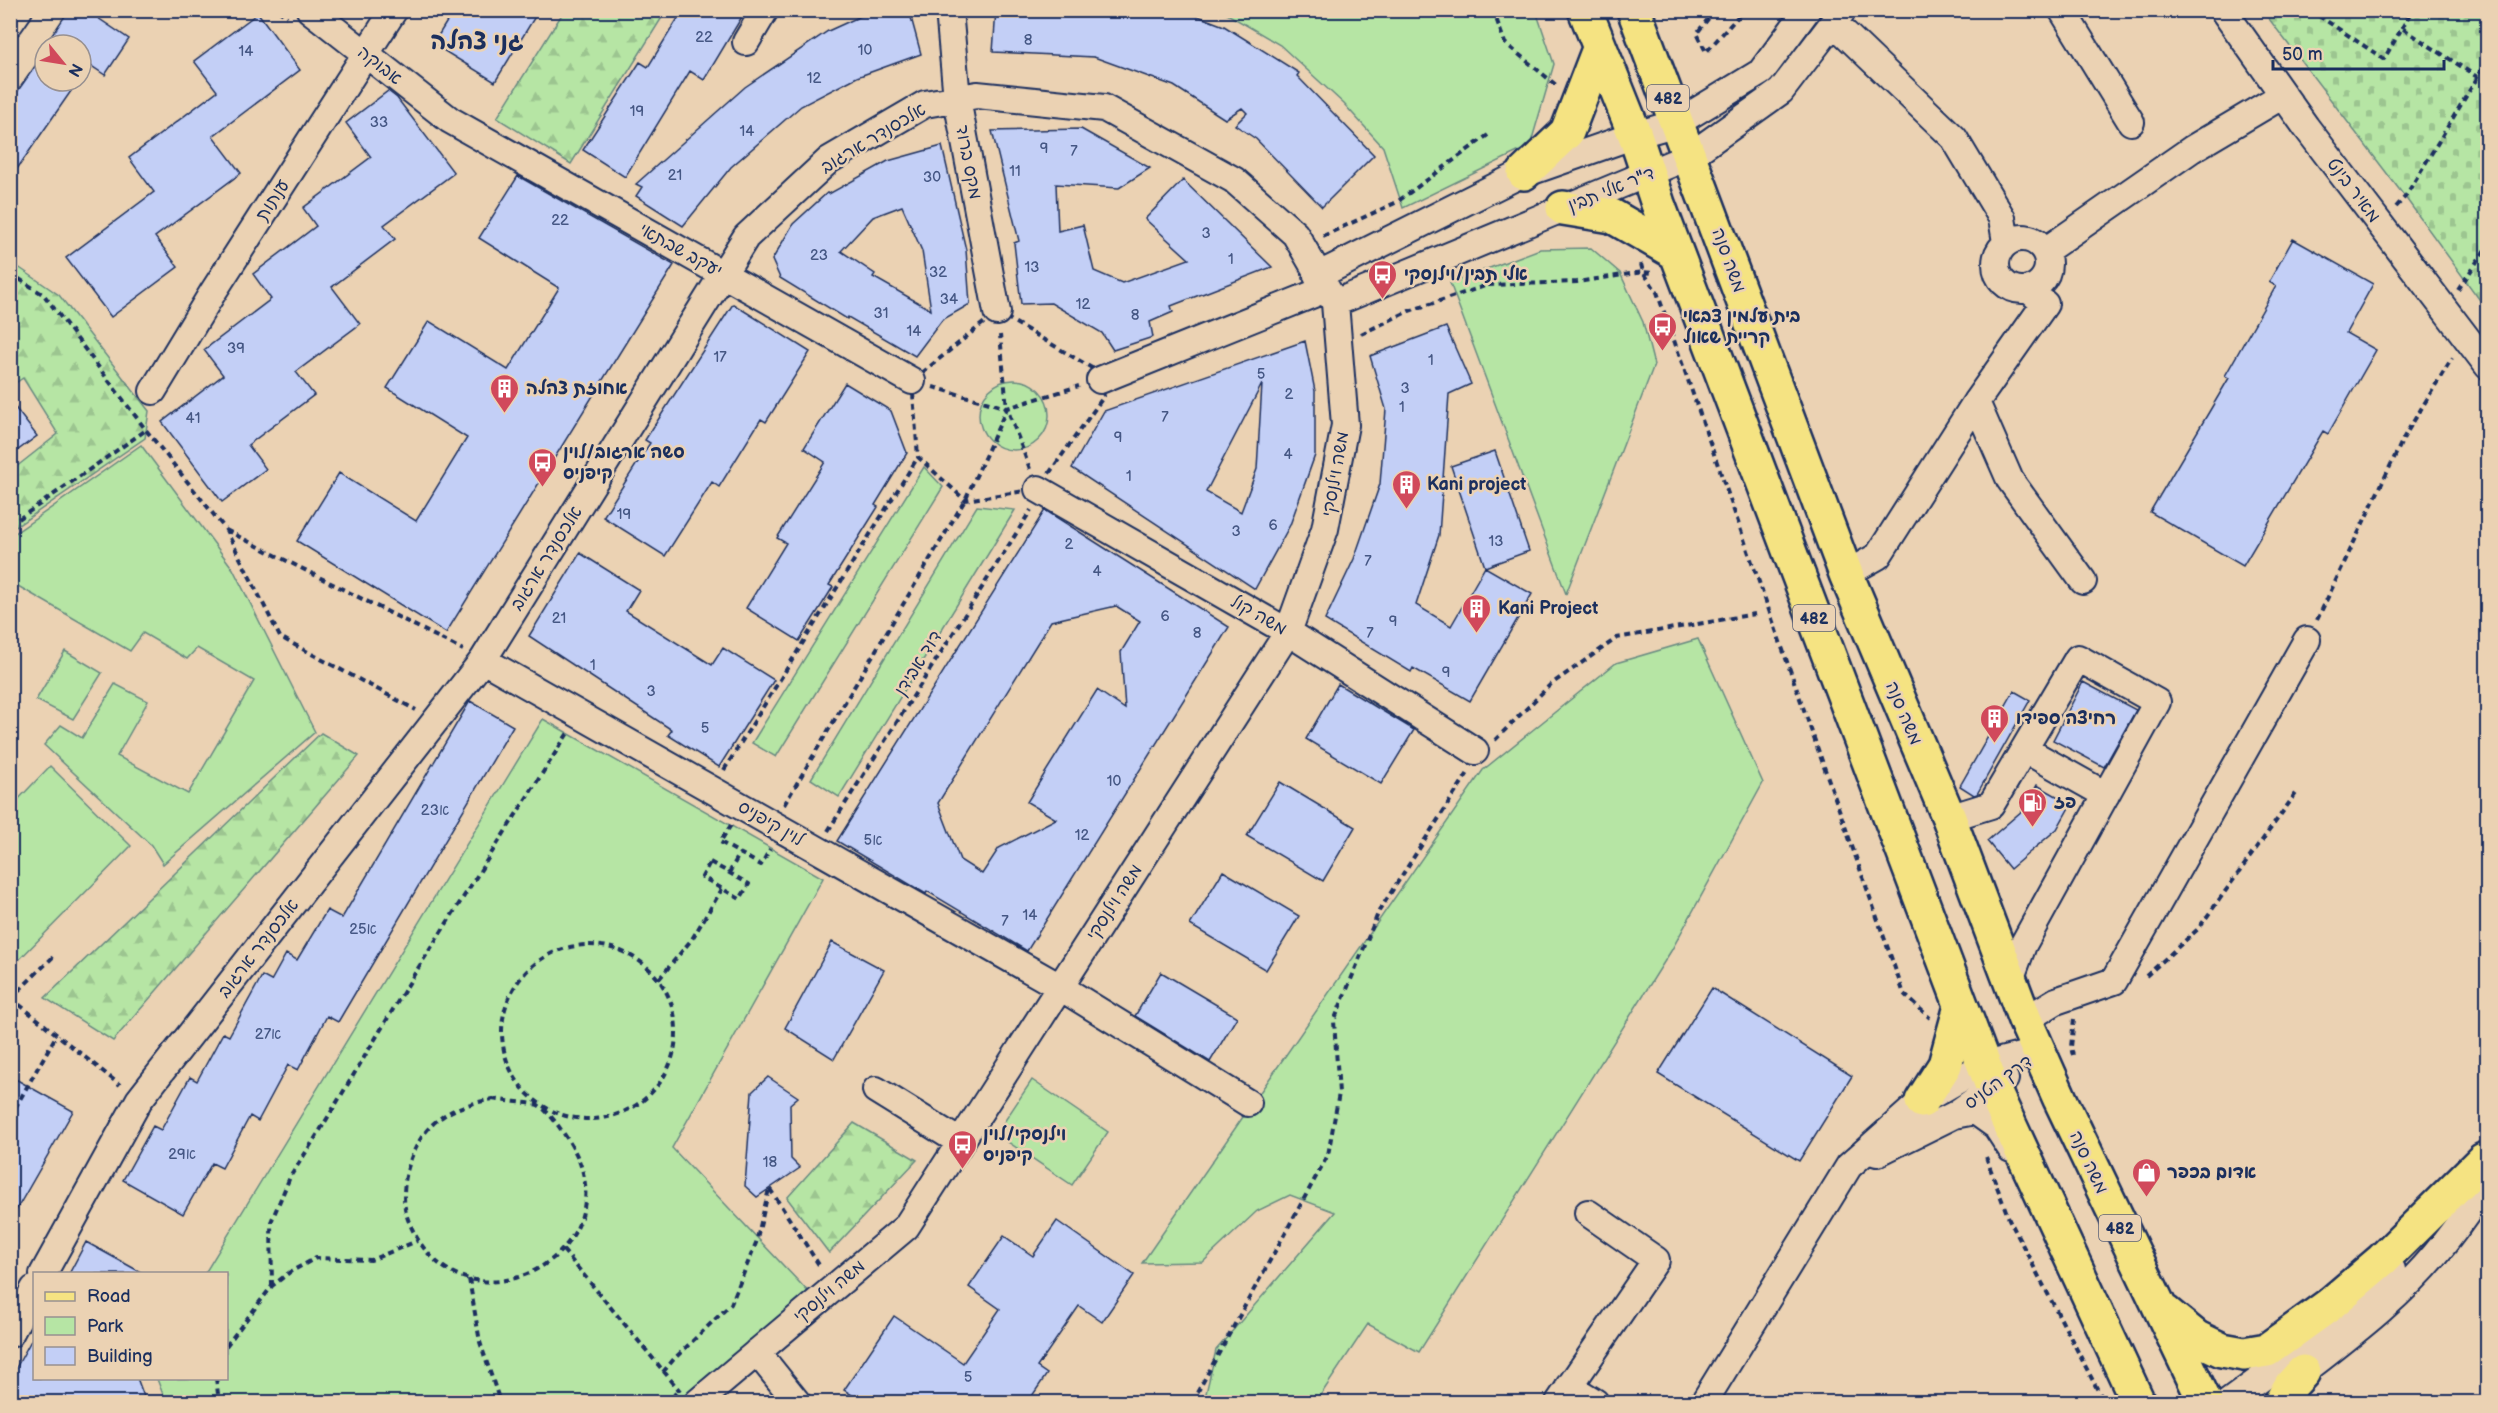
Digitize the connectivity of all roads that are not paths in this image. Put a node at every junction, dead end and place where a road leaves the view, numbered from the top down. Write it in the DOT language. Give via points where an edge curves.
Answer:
graph roads {
  1 [pos="19,10"];
  2 [pos="310,10"];
  3 [pos="394,10"];
  4 [pos="765,10"];
  5 [pos="949,10"];
  6 [pos="1585,10"];
  7 [pos="1634,10"];
  8 [pos="1807,10"];
  9 [pos="2062,10"];
  10 [pos="2223,10"];
  11 [pos="1838,17"];
  12 [pos="10,23"];
  13 [pos="746,42"];
  14 [pos="1599,49"];
  15 [pos="367,54"];
  16 [pos="2283,95"];
  17 [pos="957,99"];
  18 [pos="450,120"];
  19 [pos="2130,122"];
  20 [pos="1677,123"];
  21 [pos="1635,135"];
  22 [pos="1690,156"];
  23 [pos="1524,173"];
  24 [pos="1647,174"];
  25 [pos="1563,208"];
  26 [pos="2006,243"];
  27 [pos="2045,250"];
  28 [pos="1681,265"];
  29 [pos="722,273"];
  30 [pos="1326,289"];
  31 [pos="2028,289"];
  32 [pos="997,312"];
  33 [pos="2487,366"];
  34 [pos="912,381"];
  35 [pos="1096,381"];
  36 [pos="153,391"];
  37 [pos="1976,402"];
  38 [pos="1040,490"];
  39 [pos="1846,574"];
  40 [pos="2083,581"];
  41 [pos="1288,632"];
  42 [pos="2307,639"];
  43 [pos="483,660"];
  44 [pos="2024,749"];
  45 [pos="1478,752"];
  46 [pos="2106,795"];
  47 [pos="1949,818"];
  48 [pos="2010,980"];
  49 [pos="1060,987"];
  50 [pos="1961,1006"];
  51 [pos="2025,1020"];
  52 [pos="2055,1049"];
  53 [pos="1988,1077"];
  54 [pos="876,1090"];
  55 [pos="1922,1101"];
  56 [pos="1248,1103"];
  57 [pos="1954,1115"];
  58 [pos="960,1143"];
  59 [pos="2486,1165"];
  60 [pos="1849,1166"];
  61 [pos="1588,1213"];
  62 [pos="2053,1222"];
  63 [pos="44,1272"];
  64 [pos="33,1291"];
  65 [pos="2156,1305"];
  66 [pos="10,1334"];
  67 [pos="757,1352"];
  68 [pos="2303,1372"];
  69 [pos="688,1393"];
  70 [pos="1564,1394"];
  71 [pos="797,1402"];
  72 [pos="1595,1402"];
  73 [pos="1704,1402"];
  74 [pos="2138,1402"];
  75 [pos="2205,1402"];
  76 [pos="2229,1402"];
  77 [pos="2281,1402"];
  1 -- 12 [label="street"];
  2 -- 15 [label="street, אבוקה"];
  3 -- 15 [label="street, ענתות"];
  4 -- 13 [label="street"];
  5 -- 17 [label="street, מקס ברוד"];
  6 -- 14 [label="main road, 482"];
  7 -- 20 [label="main road, משה סנה / 482"];
  8 -- 20 [label="street, ד\"ר אלי תבין" via="1761,72"];
  9 -- 19 [label="street"];
  10 -- 16 [label="street, מאיר בינט"];
  11 -- 22 [label="street, ד\"ר אלי תבין" via="1781,91"];
  11 -- 26 [label="street" via="1954,138 2002,218"];
  14 -- 21 [label="main road, 482"];
  14 -- 23 [label="main road" via="1568,132"];
  15 -- 18 [label="street, אבוקה"];
  15 -- 36 [label="street, ענתות"];
  16 -- 27 [label="street" via="2192,149"];
  16 -- 33 [label="street, מאיר בינט"];
  17 -- 29 [label="street, אלכסנדר ארגוב" via="925,104 829,160 746,237"];
  17 -- 30 [label="street, אלכסנדר ארגוב" via="977,95 1104,108 1234,180 1295,234"];
  17 -- 32 [label="street, מקס ברוד"];
  18 -- 29 [label="street, יעקב שבתאי"];
  20 -- 21 [label="street, ד\"ר אלי תבין"];
  20 -- 22 [label="main road, משה סנה / 482"];
  21 -- 23 [label="street, ד\"ר אלי תבין"];
  21 -- 24 [label="main road, 482"];
  22 -- 24 [label="street, ד\"ר אלי תבין"];
  22 -- 39 [label="main road, משה סנה / 482"];
  23 -- 30 [label="street, ד\"ר אלי תבין"];
  24 -- 25 [label="street, ד\"ר אלי תבין"];
  24 -- 28 [label="main road, 482"];
  25 -- 28 [label="main road" via="1612,216"];
  25 -- 30 [label="street, ד\"ר אלי תבין"];
  26 -- 27 [label="street" via="2024,237"];
  26 -- 31 [label="street" via="1996,258 1997,273 2009,287"];
  27 -- 31 [label="street" via="2046,274"];
  28 -- 50 [label="main road, 482"];
  29 -- 34 [label="street, יעקב שבתאי"];
  29 -- 43 [label="street, אלכסנדר ארגוב"];
  30 -- 35 [label="street, ד\"ר אלי תבין"];
  30 -- 41 [label="street, משה וילנסקי" via="1338,345 1345,425 1325,530"];
  31 -- 37 [label="street" via="2045,304"];
  37 -- 39 [label="street" via="1878,556"];
  37 -- 40 [label="street" via="2010,480"];
  38 -- 41 [label="street, משה קול"];
  39 -- 47 [label="main road, משה סנה / 482"];
  41 -- 45 [label="street, משה קול"];
  41 -- 49 [label="street, משה וילנסקי"];
  42 -- 51 [label="street" via="2114,981 2056,1001"];
  43 -- 49 [label="street, לוין קיפניס" via="712,791 772,836 817,849"];
  43 -- 63 [label="street, אלכסנדר ארגוב" via="139,1100"];
  44 -- 46 [label="street"];
  44 -- 46 [label="street" via="2078,658 2157,702"];
  44 -- 47 [label="street" via="1991,805"];
  46 -- 48 [label="street" via="2023,945"];
  47 -- 48 [label="main road, משה סנה / 482"];
  48 -- 51 [label="main road, משה סנה / 482"];
  49 -- 56 [label="street, לוין קיפניס"];
  49 -- 58 [label="street, משה וילנסקי"];
  50 -- 53 [label="main road, 482"];
  50 -- 55 [label="main road" via="1946,1065"];
  51 -- 52 [label="main road, משה סנה / 482"];
  52 -- 53 [label="street, דרך הטניס"];
  52 -- 65 [label="main road, משה סנה / 482" via="2060,1099"];
  53 -- 55 [label="street, דרך הטניס"];
  53 -- 57 [label="street, דרך הטניס"];
  53 -- 62 [label="main road, 482"];
  54 -- 58 [label="street"];
  55 -- 60 [label="street, דרך הטניס"];
  57 -- 60 [label="street, דרך הטניס"];
  57 -- 62 [label="street" via="1975,1111 1996,1126"];
  58 -- 67 [label="street, משה וילנסקי" via="906,1227"];
  59 -- 65 [label="main road" via="2328,1306 2267,1350 2244,1354 2222,1350 2197,1338"];
  59 -- 68 [label="street" via="2442,1246 2411,1281"];
  59 -- 76 [label="street" via="2433,1228 2365,1297"];
  60 -- 73 [label="street, דרך הטניס"];
  61 -- 70 [label="street" via="1656,1260"];
  62 -- 74 [label="main road, 482"];
  64 -- 66 [label="street"];
  65 -- 75 [label="main road, משה סנה / 482"];
  67 -- 69 [label="street, משה וילנסקי"];
  67 -- 71 [label="street"];
  68 -- 77 [label="main road"];
  70 -- 72 [label="street"];
}
